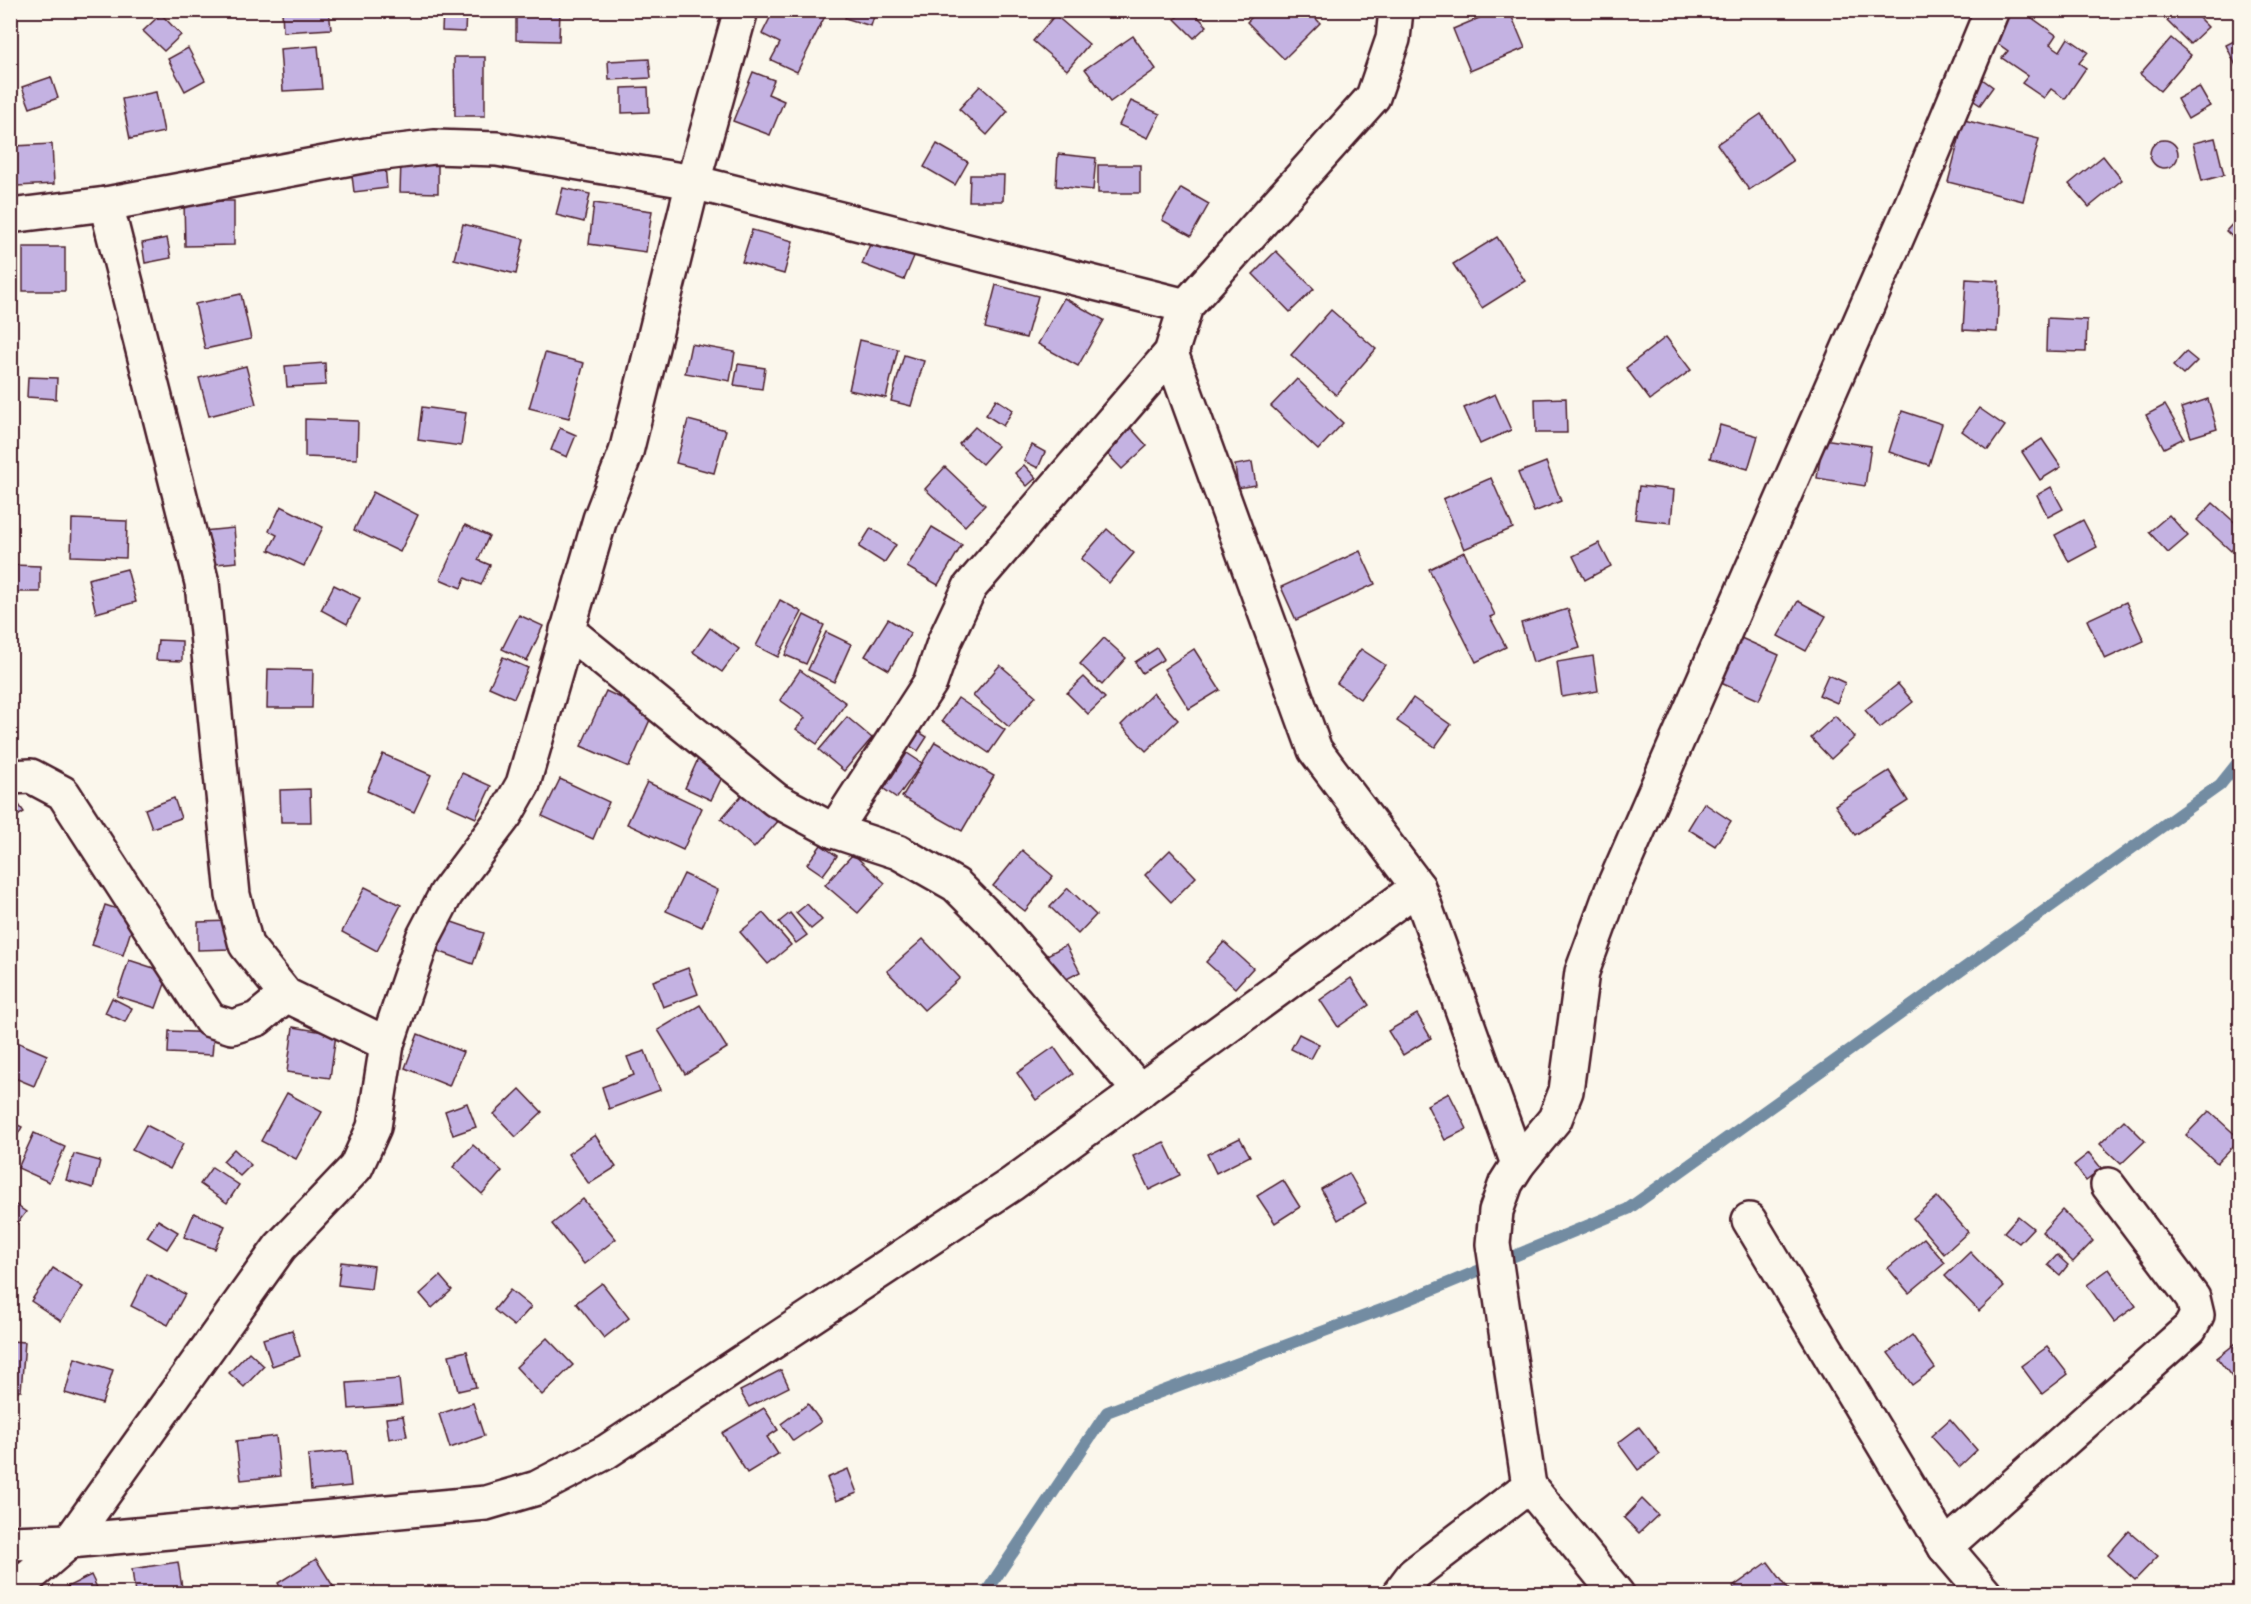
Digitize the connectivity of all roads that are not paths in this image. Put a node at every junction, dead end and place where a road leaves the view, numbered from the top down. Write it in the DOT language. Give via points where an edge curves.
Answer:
graph roads {
  1 [pos="741,10"];
  2 [pos="1396,10"];
  3 [pos="1992,10"];
  4 [pos="693,182"];
  5 [pos="106,204"];
  6 [pos="10,216"];
  7 [pos="1186,306"];
  8 [pos="1171,353"];
  9 [pos="567,630"];
  10 [pos="10,777"];
  11 [pos="834,831"];
  12 [pos="1418,887"];
  13 [pos="286,995"];
  14 [pos="387,1044"];
  15 [pos="1140,1091"];
  16 [pos="1518,1164"];
  17 [pos="2108,1185"];
  18 [pos="1749,1220"];
  19 [pos="1529,1486"];
  20 [pos="70,1541"];
  21 [pos="10,1543"];
  22 [pos="1945,1548"];
  23 [pos="10,1593"];
  24 [pos="1399,1593"];
  25 [pos="1617,1593"];
  26 [pos="1985,1593"];
  1 -- 4 [label="street"];
  2 -- 7 [label="street" via="1393,39 1373,97"];
  3 -- 16 [label="street" via="1912,203 1612,890 1582,972 1566,1091 1555,1119"];
  4 -- 5 [label="street" via="497,149 434,147 367,155"];
  4 -- 7 [label="street"];
  4 -- 9 [label="street" via="626,452 600,519"];
  5 -- 6 [label="street"];
  5 -- 13 [label="street" via="201,584 233,895 246,945"];
  7 -- 8 [label="street"];
  8 -- 11 [label="street" via="970,587 930,682"];
  8 -- 12 [label="street" via="1315,750"];
  9 -- 11 [label="street" via="776,800"];
  9 -- 14 [label="street" via="524,784 446,894 428,929"];
  10 -- 13 [label="street" via="31,776 63,793 210,1020 232,1027 257,1019"];
  11 -- 15 [label="street" via="898,852 956,885 1001,930"];
  12 -- 15 [label="street"];
  12 -- 16 [label="street"];
  13 -- 14 [label="street"];
  14 -- 20 [label="street" via="374,1127 356,1167 280,1247"];
  15 -- 20 [label="street" via="1002,1191 606,1452 537,1488 486,1503"];
  16 -- 19 [label="street" via="1496,1211 1493,1244"];
  17 -- 22 [label="street" via="2193,1298 2197,1315 2190,1328"];
  18 -- 22 [label="street"];
  19 -- 24 [label="street" via="1414,1574"];
  19 -- 25 [label="street"];
  20 -- 21 [label="street"];
  20 -- 23 [label="street"];
  22 -- 26 [label="street"];
}
